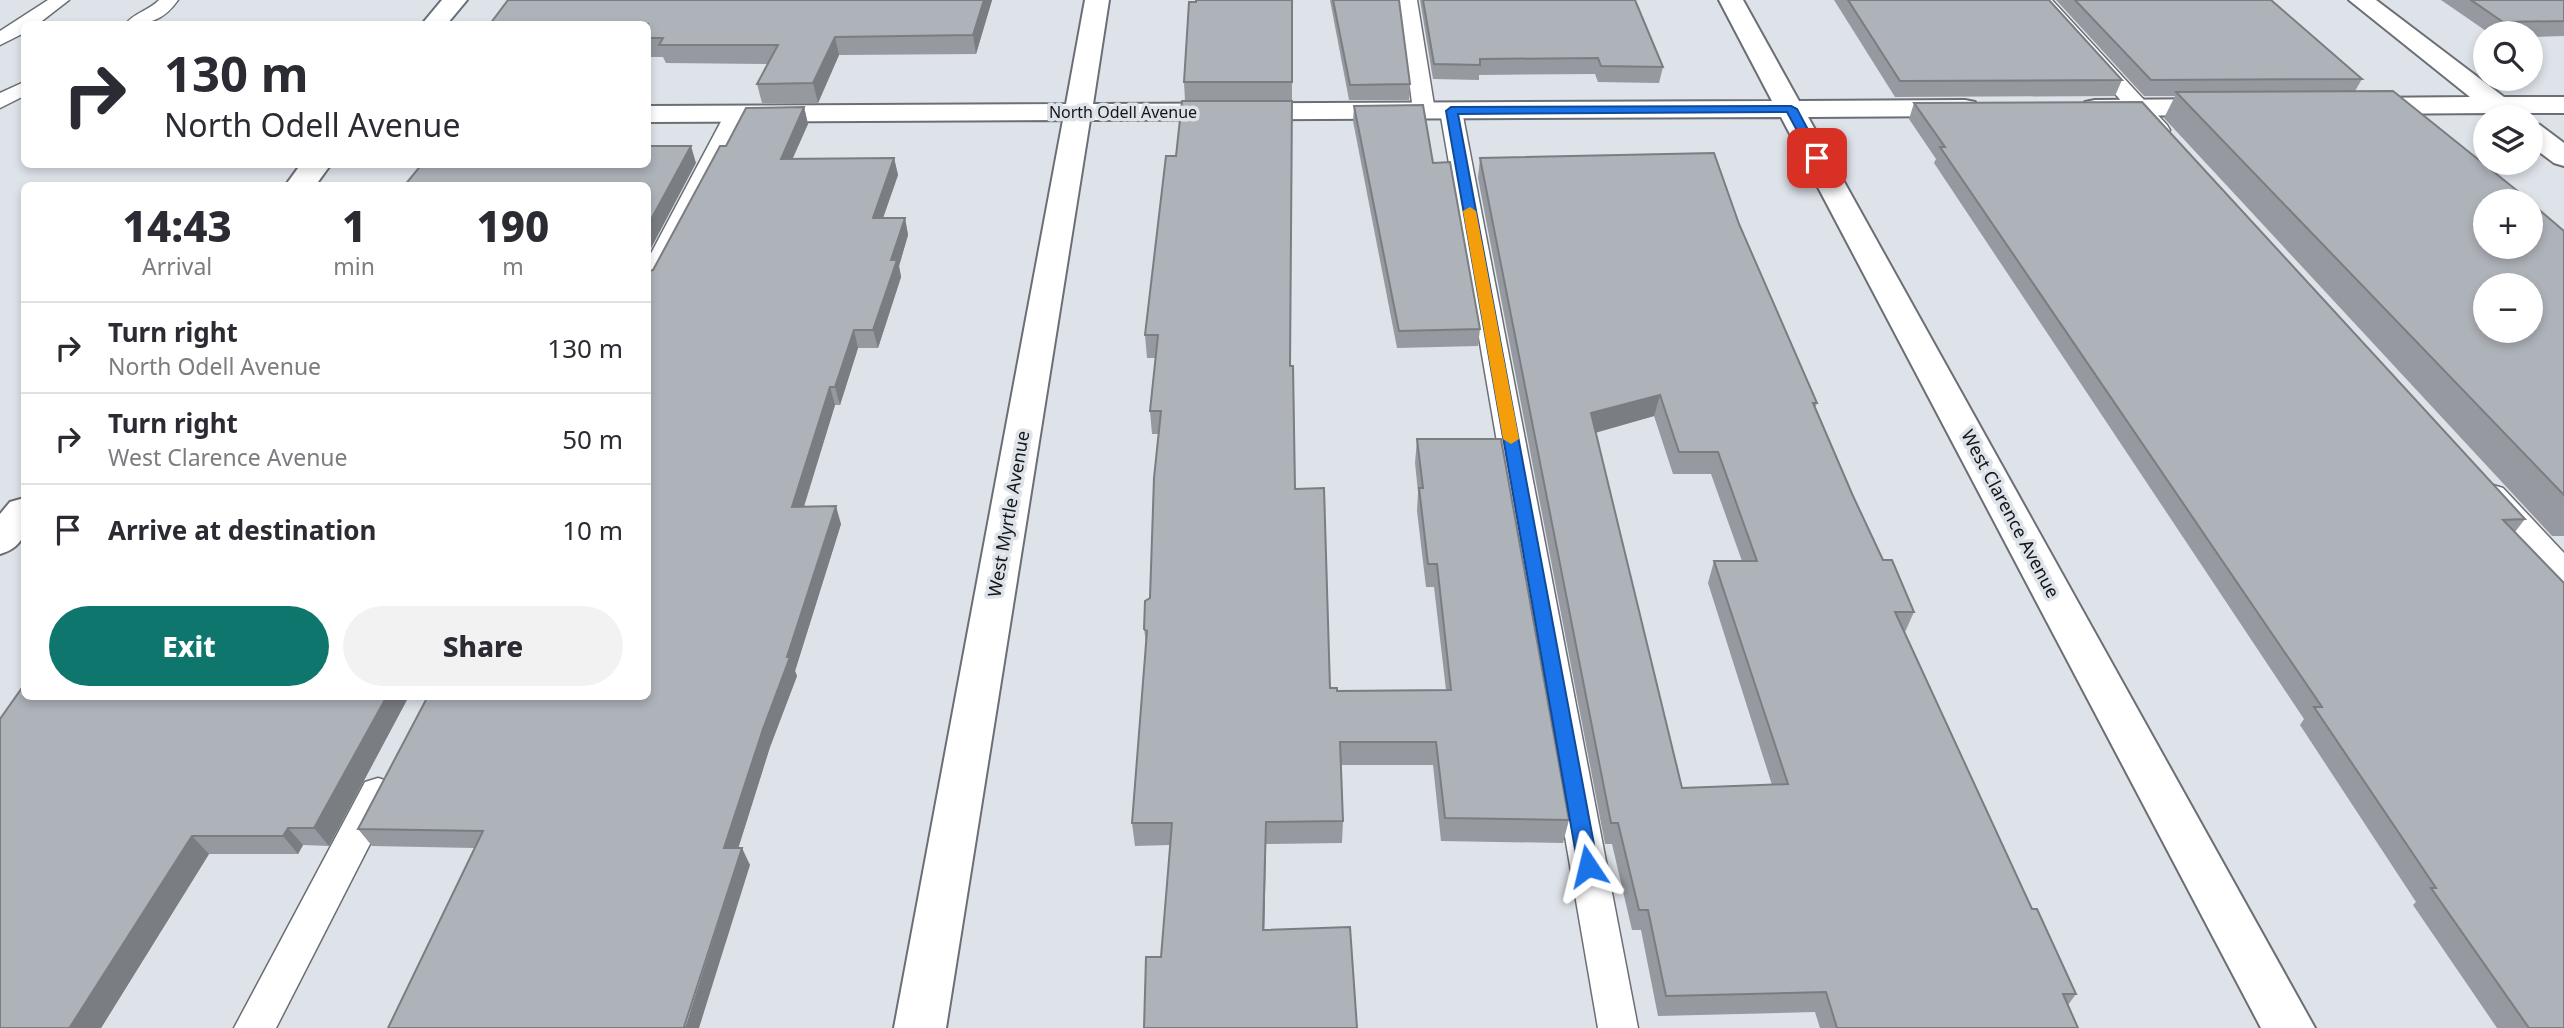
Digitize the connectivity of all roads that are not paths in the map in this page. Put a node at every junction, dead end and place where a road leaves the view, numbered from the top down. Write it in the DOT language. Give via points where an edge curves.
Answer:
graph roads {
  1 [pos="60,0"];
  2 [pos="169,0"];
  3 [pos="455,0"];
  4 [pos="1097,0"];
  5 [pos="1408,0"];
  6 [pos="1731,0"];
  7 [pos="2042,0"];
  8 [pos="2361,0"];
  9 [pos="31,21"];
  10 [pos="141,21"];
  11 [pos="437,21"];
  12 [pos="21,27"];
  13 [pos="0,39"];
  14 [pos="21,90"];
  15 [pos="0,102"];
  16 [pos="2498,105"];
  17 [pos="2564,106"];
  18 [pos="2139,107"];
  19 [pos="2249,107"];
  20 [pos="2332,107"];
  21 [pos="1986,108"];
  22 [pos="2069,108"];
  23 [pos="2543,108"];
  24 [pos="1791,109"];
  25 [pos="2473,110"];
  26 [pos="1438,111"];
  27 [pos="1079,112"];
  28 [pos="651,114"];
  29 [pos="736,114"];
  30 [pos="2543,141"];
  31 [pos="2176,148"];
  32 [pos="2564,157"];
  33 [pos="314,168"];
  34 [pos="302,182"];
  35 [pos="651,275"];
  36 [pos="2481,482"];
  37 [pos="21,515"];
  38 [pos="0,540"];
  39 [pos="2564,573"];
  40 [pos="396,758"];
  41 [pos="254,1028"];
  42 [pos="920,1028"];
  43 [pos="1618,1028"];
  44 [pos="2289,1028"];
  1 -- 9 [label="lane"];
  2 -- 10 [label="lane"];
  3 -- 11 [label="street"];
  4 -- 27 [label="street, West Myrtle Avenue"];
  5 -- 26 [label="lane"];
  6 -- 24 [label="street, West Clarence Avenue"];
  7 -- 18 [label="lane"];
  8 -- 16 [label="street"];
  12 -- 13 [label="lane"];
  14 -- 15 [label="lane"];
  17 -- 23 [label="street"];
  18 -- 19 [label="street"];
  18 -- 22 [label="street"];
  18 -- 31 [label="lane"];
  20 -- 25 [label="street"];
  21 -- 24 [label="street, North Odell Avenue"];
  24 -- 26 [label="street, North Odell Avenue"];
  24 -- 44 [label="street, West Clarence Avenue"];
  26 -- 27 [label="street, North Odell Avenue"];
  26 -- 43 [label="lane"];
  27 -- 29 [label="street, North Odell Avenue"];
  27 -- 42 [label="street, West Myrtle Avenue"];
  28 -- 29 [label="street, North Odell Avenue"];
  29 -- 35 [label="lane"];
  30 -- 32 [label="street"];
  33 -- 34 [label="street"];
  36 -- 39 [label="lane"];
  37 -- 38 [label="street"];
  40 -- 41 [label="lane"];
}
